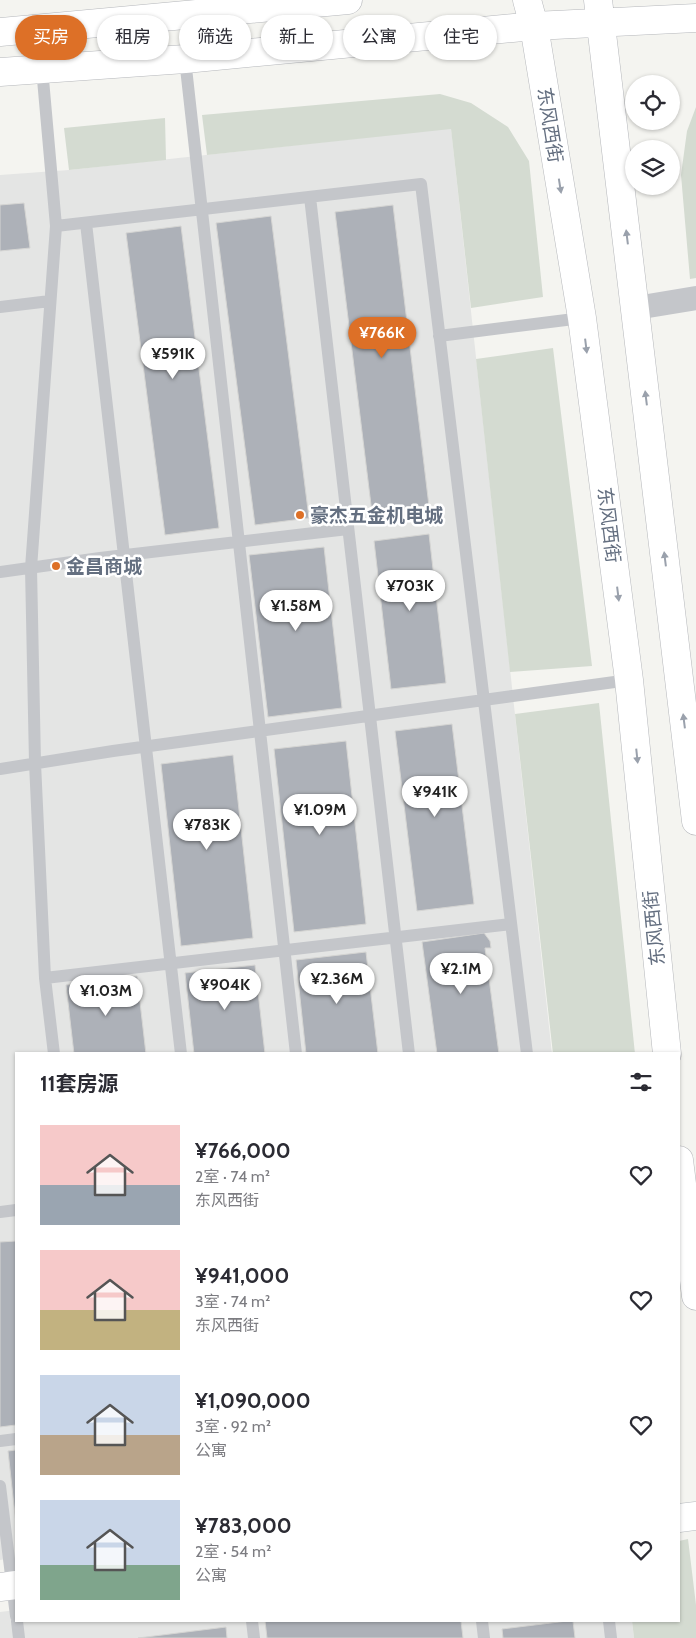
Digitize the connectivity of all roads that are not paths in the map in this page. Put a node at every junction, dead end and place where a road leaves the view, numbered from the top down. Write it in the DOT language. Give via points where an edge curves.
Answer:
graph roads {
  1 [pos="348,0"];
  2 [pos="528,0"];
  3 [pos="600,12"];
  4 [pos="696,18"];
  5 [pos="534,26"];
  6 [pos="0,32"];
  7 [pos="251,53"];
  8 [pos="179,59"];
  9 [pos="185,60"];
  10 [pos="42,68"];
  11 [pos="0,72"];
  12 [pos="310,197"];
  13 [pos="202,209"];
  14 [pos="86,223"];
  15 [pos="56,226"];
  16 [pos="696,298"];
  17 [pos="50,301"];
  18 [pos="0,306"];
  19 [pos="636,308"];
  20 [pos="582,318"];
  21 [pos="440,336"];
  22 [pos="348,529"];
  23 [pos="239,542"];
  24 [pos="124,554"];
  25 [pos="31,568"];
  26 [pos="0,572"];
  27 [pos="629,680"];
  28 [pos="484,700"];
  29 [pos="370,716"];
  30 [pos="260,731"];
  31 [pos="146,747"];
  32 [pos="35,764"];
  33 [pos="0,769"];
  34 [pos="695,808"];
  35 [pos="511,924"];
  36 [pos="396,938"];
  37 [pos="284,950"];
  38 [pos="170,963"];
  39 [pos="46,978"];
  40 [pos="54,1052"];
  41 [pos="181,1052"];
  42 [pos="296,1052"];
  43 [pos="409,1052"];
  44 [pos="527,1052"];
  45 [pos="667,1052"];
  46 [pos="680,1168"];
  47 [pos="15,1210"];
  48 [pos="0,1212"];
  49 [pos="696,1296"];
  50 [pos="15,1439"];
  51 [pos="0,1441"];
  52 [pos="0,1486"];
  53 [pos="696,1516"];
  54 [pos="680,1518"];
  55 [pos="10,1586"];
  56 [pos="15,1611"];
  57 [pos="17,1622"];
  58 [pos="252,1622"];
  59 [pos="482,1622"];
  60 [pos="609,1622"];
  61 [pos="19,1638"];
  62 [pos="254,1638"];
  63 [pos="484,1638"];
  64 [pos="611,1638"];
  1 -- 6 [label="main road"];
  2 -- 5 [label="main road, 东风西街"];
  3 -- 4 [label="main road"];
  3 -- 5 [label="main road"];
  19 -- 3 [label="main road, one-way"];
  5 -- 7 [label="main road"];
  5 -- 20 [label="main road, 东风西街, one-way"];
  8 -- 10 [label="main road"];
  9 -- 13 [label="lane"];
  10 -- 11 [label="main road"];
  10 -- 15 [label="lane"];
  12 -- 13 [label="lane"];
  12 -- 21 [label="lane" via="421,184"];
  12 -- 22 [label="lane"];
  13 -- 14 [label="lane"];
  13 -- 23 [label="lane"];
  14 -- 15 [label="lane"];
  14 -- 24 [label="lane"];
  15 -- 17 [label="lane"];
  16 -- 19 [label="street"];
  17 -- 18 [label="lane"];
  17 -- 25 [label="lane"];
  34 -- 19 [label="main road, one-way"];
  20 -- 21 [label="lane"];
  20 -- 27 [label="main road, 东风西街, one-way"];
  21 -- 28 [label="lane"];
  22 -- 23 [label="lane"];
  22 -- 29 [label="lane"];
  23 -- 24 [label="lane"];
  23 -- 30 [label="lane"];
  24 -- 25 [label="lane"];
  24 -- 31 [label="lane"];
  25 -- 26 [label="lane"];
  25 -- 32 [label="lane"];
  27 -- 28 [label="lane"];
  27 -- 45 [label="main road, 东风西街, one-way"];
  28 -- 29 [label="lane"];
  28 -- 35 [label="lane"];
  29 -- 30 [label="lane"];
  29 -- 36 [label="lane"];
  30 -- 31 [label="lane"];
  30 -- 37 [label="lane"];
  31 -- 32 [label="lane"];
  31 -- 38 [label="lane"];
  32 -- 33 [label="lane"];
  32 -- 39 [label="lane"];
  35 -- 36 [label="lane"];
  35 -- 44 [label="lane"];
  36 -- 37 [label="lane"];
  36 -- 43 [label="lane"];
  37 -- 38 [label="lane"];
  37 -- 42 [label="lane"];
  38 -- 39 [label="lane"];
  38 -- 41 [label="lane"];
  39 -- 40 [label="lane"];
  46 -- 49 [label="main road"];
  47 -- 48 [label="lane"];
  50 -- 51 [label="lane"];
  52 -- 55 [label="lane"];
  53 -- 54 [label="main road"];
  55 -- 56 [label="lane"];
  57 -- 61 [label="lane"];
  58 -- 62 [label="lane"];
  59 -- 63 [label="lane"];
  60 -- 64 [label="lane"];
}
